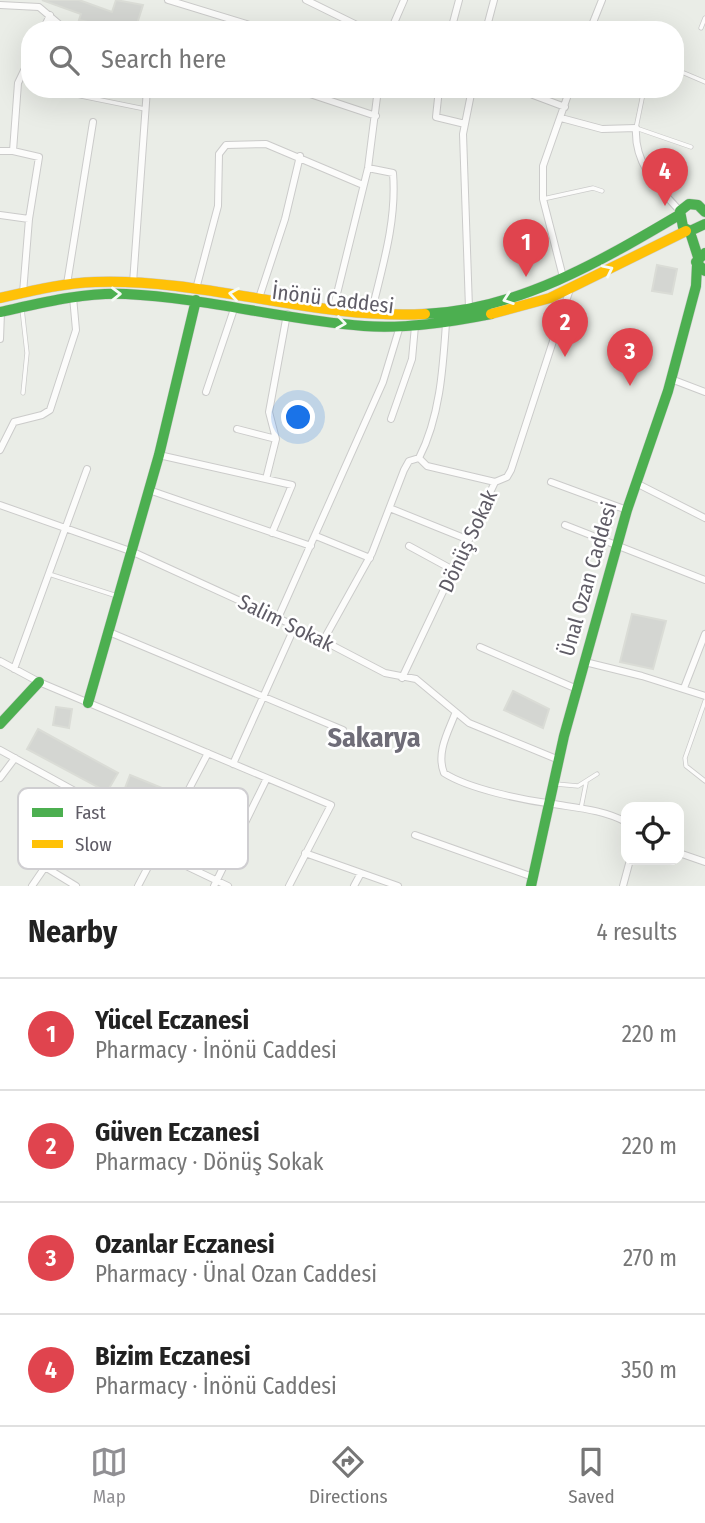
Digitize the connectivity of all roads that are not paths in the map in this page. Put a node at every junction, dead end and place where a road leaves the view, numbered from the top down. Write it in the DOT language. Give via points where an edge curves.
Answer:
graph roads {
  1 [pos="168,0"];
  2 [pos="306,0"];
  3 [pos="404,0"];
  4 [pos="459,0"];
  5 [pos="494,0"];
  6 [pos="602,0"];
  7 [pos="0,5"];
  8 [pos="50,15"];
  9 [pos="705,18"];
  10 [pos="47,21"];
  11 [pos="56,21"];
  12 [pos="237,21"];
  13 [pos="349,21"];
  14 [pos="395,21"];
  15 [pos="454,21"];
  16 [pos="488,21"];
  17 [pos="594,21"];
  18 [pos="701,28"];
  19 [pos="684,73"];
  20 [pos="21,77"];
  21 [pos="705,82"];
  22 [pos="91,98"];
  23 [pos="146,98"];
  24 [pos="322,98"];
  25 [pos="377,98"];
  26 [pos="438,98"];
  27 [pos="470,98"];
  28 [pos="541,98"];
  29 [pos="568,98"];
  30 [pos="642,98"];
  31 [pos="565,107"];
  32 [pos="145,109"];
  33 [pos="376,116"];
  34 [pos="561,118"];
  35 [pos="93,122"];
  36 [pos="465,124"];
  37 [pos="636,128"];
  38 [pos="691,146"];
  39 [pos="0,151"];
  40 [pos="13,151"];
  41 [pos="300,156"];
  42 [pos="368,168"];
  43 [pos="363,185"];
  44 [pos="602,191"];
  45 [pos="705,195"];
  46 [pos="543,199"];
  47 [pos="689,204"];
  48 [pos="705,212"];
  49 [pos="679,213"];
  50 [pos="0,215"];
  51 [pos="29,219"];
  52 [pos="705,226"];
  53 [pos="688,231"];
  54 [pos="702,264"];
  55 [pos="563,277"];
  56 [pos="133,283"];
  57 [pos="67,284"];
  58 [pos="196,289"];
  59 [pos="570,289"];
  60 [pos="23,293"];
  61 [pos="0,298"];
  62 [pos="73,298"];
  63 [pos="259,298"];
  64 [pos="196,300"];
  65 [pos="235,306"];
  66 [pos="22,307"];
  67 [pos="469,308"];
  68 [pos="333,310"];
  69 [pos="0,312"];
  70 [pos="287,314"];
  71 [pos="371,315"];
  72 [pos="446,323"];
  73 [pos="400,326"];
  74 [pos="415,326"];
  75 [pos="0,339"];
  76 [pos="671,379"];
  77 [pos="206,392"];
  78 [pos="705,392"];
  79 [pos="23,393"];
  80 [pos="391,419"];
  81 [pos="237,429"];
  82 [pos="276,439"];
  83 [pos="0,450"];
  84 [pos="159,455"];
  85 [pos="419,458"];
  86 [pos="87,469"];
  87 [pos="266,479"];
  88 [pos="495,482"];
  89 [pos="551,482"];
  90 [pos="636,483"];
  91 [pos="149,490"];
  92 [pos="1,507"];
  93 [pos="392,509"];
  94 [pos="628,510"];
  95 [pos="705,518"];
  96 [pos="565,525"];
  97 [pos="66,527"];
  98 [pos="272,533"];
  99 [pos="316,536"];
  100 [pos="469,540"];
  101 [pos="311,546"];
  102 [pos="409,546"];
  103 [pos="617,546"];
  104 [pos="133,552"];
  105 [pos="370,558"];
  106 [pos="455,571"];
  107 [pos="49,574"];
  108 [pos="705,580"];
  109 [pos="119,596"];
  110 [pos="278,618"];
  111 [pos="295,626"];
  112 [pos="109,632"];
  113 [pos="705,634"];
  114 [pos="323,641"];
  115 [pos="481,647"];
  116 [pos="0,660"];
  117 [pos="585,662"];
  118 [pos="14,669"];
  119 [pos="402,678"];
  120 [pos="39,682"];
  121 [pos="684,688"];
  122 [pos="577,689"];
  123 [pos="263,696"];
  124 [pos="705,698"];
  125 [pos="88,703"];
  126 [pos="455,714"];
  127 [pos="0,724"];
  128 [pos="344,730"];
  129 [pos="0,750"];
  130 [pos="208,753"];
  131 [pos="15,758"];
  132 [pos="559,760"];
  133 [pos="233,764"];
  134 [pos="597,774"];
  135 [pos="0,778"];
  136 [pos="267,778"];
  137 [pos="705,781"];
  138 [pos="586,783"];
  139 [pos="554,784"];
  140 [pos="69,788"];
  141 [pos="190,788"];
  142 [pos="550,804"];
  143 [pos="581,808"];
  144 [pos="248,817"];
  145 [pos="621,820"];
  146 [pos="415,835"];
  147 [pos="305,853"];
  148 [pos="684,855"];
  149 [pos="705,862"];
  150 [pos="629,865"];
  151 [pos="44,869"];
  152 [pos="48,869"];
  153 [pos="148,869"];
  154 [pos="189,869"];
  155 [pos="361,873"];
  156 [pos="532,882"];
  157 [pos="216,883"];
  158 [pos="32,886"];
  159 [pos="76,886"];
  160 [pos="138,886"];
  161 [pos="228,886"];
  162 [pos="289,886"];
  163 [pos="354,886"];
  164 [pos="398,886"];
  165 [pos="623,886"];
  1 -- 12 [label="street"];
  2 -- 13 [label="street"];
  3 -- 14 [label="street"];
  4 -- 15 [label="street"];
  5 -- 16 [label="street"];
  6 -- 17 [label="street"];
  7 -- 8 [label="street" via="39,7"];
  8 -- 10 [label="street"];
  8 -- 11 [label="street"];
  9 -- 18 [label="lane"];
  19 -- 21 [label="lane"];
  20 -- 40 [label="street"];
  22 -- 32 [label="lane"];
  23 -- 32 [label="street"];
  24 -- 33 [label="street"];
  25 -- 33 [label="street"];
  26 -- 36 [label="street" via="436,117"];
  27 -- 36 [label="street"];
  28 -- 31 [label="street"];
  29 -- 31 [label="street"];
  30 -- 37 [label="lane"];
  31 -- 34 [label="street"];
  32 -- 56 [label="street"];
  33 -- 42 [label="street"];
  34 -- 37 [label="street" via="602,129"];
  34 -- 46 [label="street" via="543,166"];
  35 -- 57 [label="street"];
  36 -- 67 [label="street"];
  37 -- 38 [label="lane"];
  37 -- 49 [label="street" via="641,163"];
  39 -- 40 [label="street"];
  40 -- 51 [label="street" via="39,158"];
  41 -- 43 [label="street"];
  41 -- 58 [label="street" via="266,144 237,143 221,149 218,205"];
  41 -- 63 [label="street"];
  42 -- 43 [label="street"];
  42 -- 71 [label="street" via="393,173 394,188 387,247"];
  43 -- 68 [label="street"];
  44 -- 46 [label="lane" via="593,188"];
  45 -- 47 [label="main road, İnönü Caddesi"];
  46 -- 55 [label="street"];
  47 -- 48 [label="main road"];
  47 -- 49 [label="main road, İnönü Caddesi"];
  49 -- 53 [label="main road" via="680,224"];
  49 -- 55 [label="main road, İnönü Caddesi"];
  50 -- 51 [label="street"];
  51 -- 60 [label="street"];
  52 -- 53 [label="main road, İnönü Caddesi"];
  53 -- 54 [label="main road"];
  59 -- 53 [label="main road, İnönü Caddesi, one-way"];
  54 -- 76 [label="main road, Ünal Ozan Caddesi"];
  55 -- 67 [label="main road, İnönü Caddesi, one-way" via="492,305"];
  56 -- 57 [label="main road, İnönü Caddesi"];
  56 -- 58 [label="main road, İnönü Caddesi"];
  57 -- 60 [label="main road, İnönü Caddesi"];
  63 -- 58 [label="main road, İnönü Caddesi, one-way"];
  59 -- 72 [label="main road, İnönü Caddesi" via="517,309"];
  59 -- 88 [label="street, Dönüş Sokak" via="511,471"];
  60 -- 61 [label="main road, İnönü Caddesi"];
  62 -- 64 [label="main road, İnönü Caddesi, one-way" via="124,294"];
  62 -- 66 [label="main road, İnönü Caddesi"];
  62 -- 83 [label="street" via="76,330 50,410 14,422"];
  63 -- 68 [label="main road, İnönü Caddesi"];
  64 -- 65 [label="main road, İnönü Caddesi"];
  64 -- 84 [label="main road"];
  65 -- 70 [label="main road, İnönü Caddesi"];
  65 -- 77 [label="street"];
  66 -- 69 [label="main road, İnönü Caddesi"];
  66 -- 79 [label="lane" via="27,353"];
  67 -- 71 [label="main road, İnönü Caddesi"];
  68 -- 71 [label="main road, İnönü Caddesi"];
  69 -- 75 [label="street"];
  70 -- 73 [label="main road, İnönü Caddesi, one-way" via="354,325"];
  70 -- 82 [label="street" via="268,412"];
  72 -- 74 [label="main road, İnönü Caddesi"];
  72 -- 85 [label="street" via="440,388 429,439"];
  73 -- 74 [label="main road, İnönü Caddesi"];
  73 -- 99 [label="street" via="383,382"];
  74 -- 80 [label="street" via="412,359"];
  76 -- 78 [label="street"];
  76 -- 90 [label="main road, Ünal Ozan Caddesi"];
  81 -- 82 [label="street"];
  82 -- 87 [label="street"];
  84 -- 87 [label="street"];
  84 -- 91 [label="main road"];
  85 -- 88 [label="street" via="427,466"];
  85 -- 93 [label="street" via="409,461 404,470"];
  86 -- 97 [label="street"];
  87 -- 98 [label="street" via="292,485"];
  88 -- 100 [label="street, Dönüş Sokak"];
  89 -- 94 [label="street"];
  90 -- 94 [label="main road, Ünal Ozan Caddesi"];
  90 -- 95 [label="street"];
  91 -- 98 [label="street"];
  91 -- 104 [label="main road"];
  92 -- 97 [label="street, Salim Sokak"];
  93 -- 100 [label="street"];
  93 -- 105 [label="street"];
  94 -- 103 [label="main road, Ünal Ozan Caddesi"];
  96 -- 103 [label="street"];
  97 -- 104 [label="street, Salim Sokak"];
  97 -- 107 [label="street"];
  98 -- 101 [label="street"];
  99 -- 101 [label="street"];
  99 -- 105 [label="street"];
  100 -- 106 [label="street, Dönüş Sokak"];
  101 -- 110 [label="street"];
  102 -- 106 [label="street"];
  103 -- 108 [label="street"];
  103 -- 117 [label="main road, Ünal Ozan Caddesi"];
  104 -- 109 [label="main road"];
  104 -- 110 [label="street, Salim Sokak"];
  105 -- 114 [label="street"];
  106 -- 119 [label="street, Dönüş Sokak"];
  107 -- 109 [label="lane"];
  107 -- 118 [label="street"];
  109 -- 112 [label="main road"];
  110 -- 111 [label="street, Salim Sokak"];
  111 -- 114 [label="street, Salim Sokak"];
  111 -- 123 [label="street"];
  112 -- 123 [label="street"];
  112 -- 125 [label="main road"];
  113 -- 121 [label="street"];
  114 -- 119 [label="street, Salim Sokak"];
  115 -- 122 [label="street"];
  116 -- 118 [label="street"];
  117 -- 121 [label="street"];
  117 -- 122 [label="main road, Ünal Ozan Caddesi"];
  118 -- 120 [label="street"];
  119 -- 126 [label="street, Salim Sokak" via="416,679 428,687"];
  120 -- 125 [label="street"];
  120 -- 127 [label="main road"];
  121 -- 124 [label="street"];
  122 -- 132 [label="main road, Ünal Ozan Caddesi"];
  123 -- 128 [label="street"];
  123 -- 133 [label="street"];
  124 -- 137 [label="lane" via="685,758 687,766"];
  125 -- 130 [label="street"];
  126 -- 132 [label="street, Salim Sokak"];
  126 -- 142 [label="street" via="444,740 444,773"];
  129 -- 131 [label="street"];
  130 -- 133 [label="street"];
  130 -- 141 [label="street"];
  131 -- 135 [label="street"];
  131 -- 140 [label="street"];
  132 -- 139 [label="main road, Ünal Ozan Caddesi"];
  133 -- 136 [label="street"];
  134 -- 138 [label="lane"];
  136 -- 144 [label="street"];
  136 -- 147 [label="street" via="331,805"];
  138 -- 139 [label="lane"];
  138 -- 143 [label="lane"];
  139 -- 142 [label="main road, Ünal Ozan Caddesi"];
  142 -- 143 [label="street"];
  142 -- 156 [label="main road, Ünal Ozan Caddesi"];
  143 -- 145 [label="street"];
  146 -- 156 [label="street"];
  147 -- 155 [label="street"];
  147 -- 162 [label="street"];
  148 -- 149 [label="street"];
  150 -- 165 [label="street"];
  151 -- 158 [label="street"];
  152 -- 159 [label="street"];
  153 -- 160 [label="street"];
  154 -- 157 [label="street"];
  155 -- 163 [label="street"];
  155 -- 164 [label="street"];
  157 -- 161 [label="street"];
}
